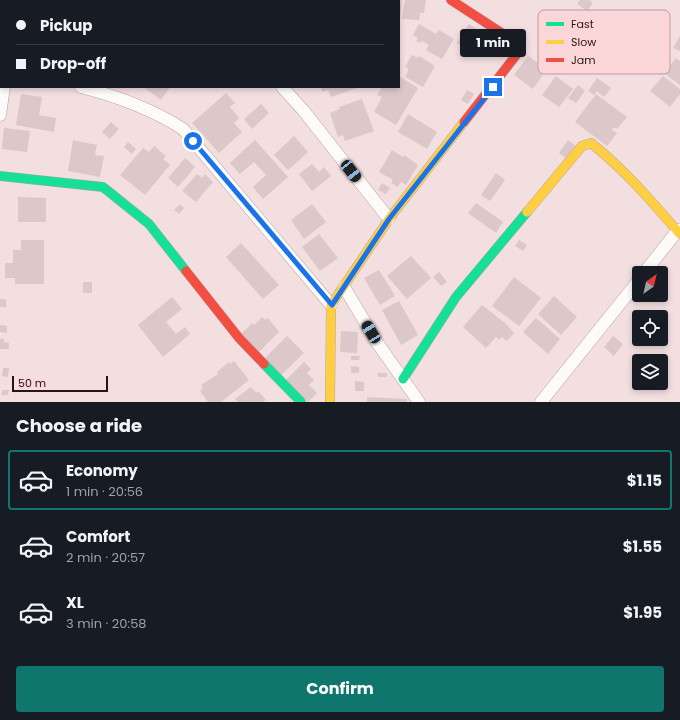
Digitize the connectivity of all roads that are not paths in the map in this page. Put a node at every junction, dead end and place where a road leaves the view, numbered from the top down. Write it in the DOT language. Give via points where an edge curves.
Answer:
graph roads {
  1 [pos="452,0"];
  2 [pos="4,88"];
  3 [pos="84,88"];
  4 [pos="283,88"];
  5 [pos="0,115"];
  6 [pos="0,176"];
  7 [pos="389,219"];
  8 [pos="679,232"];
  9 [pos="650,266"];
  10 [pos="344,287"];
  11 [pos="632,289"];
  12 [pos="332,305"];
  13 [pos="403,379"];
  14 [pos="301,402"];
  15 [pos="330,402"];
  16 [pos="419,402"];
  17 [pos="541,402"];
  1 -- 7 [label="street" via="517,43 517,54"];
  2 -- 5 [label="street"];
  3 -- 12 [label="street" via="110,94 168,119 183,129"];
  4 -- 7 [label="street"];
  6 -- 14 [label="street" via="103,188 121,200 149,224 239,338"];
  7 -- 10 [label="street"];
  8 -- 9 [label="street"];
  8 -- 13 [label="street" via="610,158 591,143 582,146 456,297"];
  10 -- 12 [label="street"];
  10 -- 13 [label="street" via="378,344"];
  11 -- 17 [label="street"];
  12 -- 15 [label="street"];
  13 -- 16 [label="street"];
}
